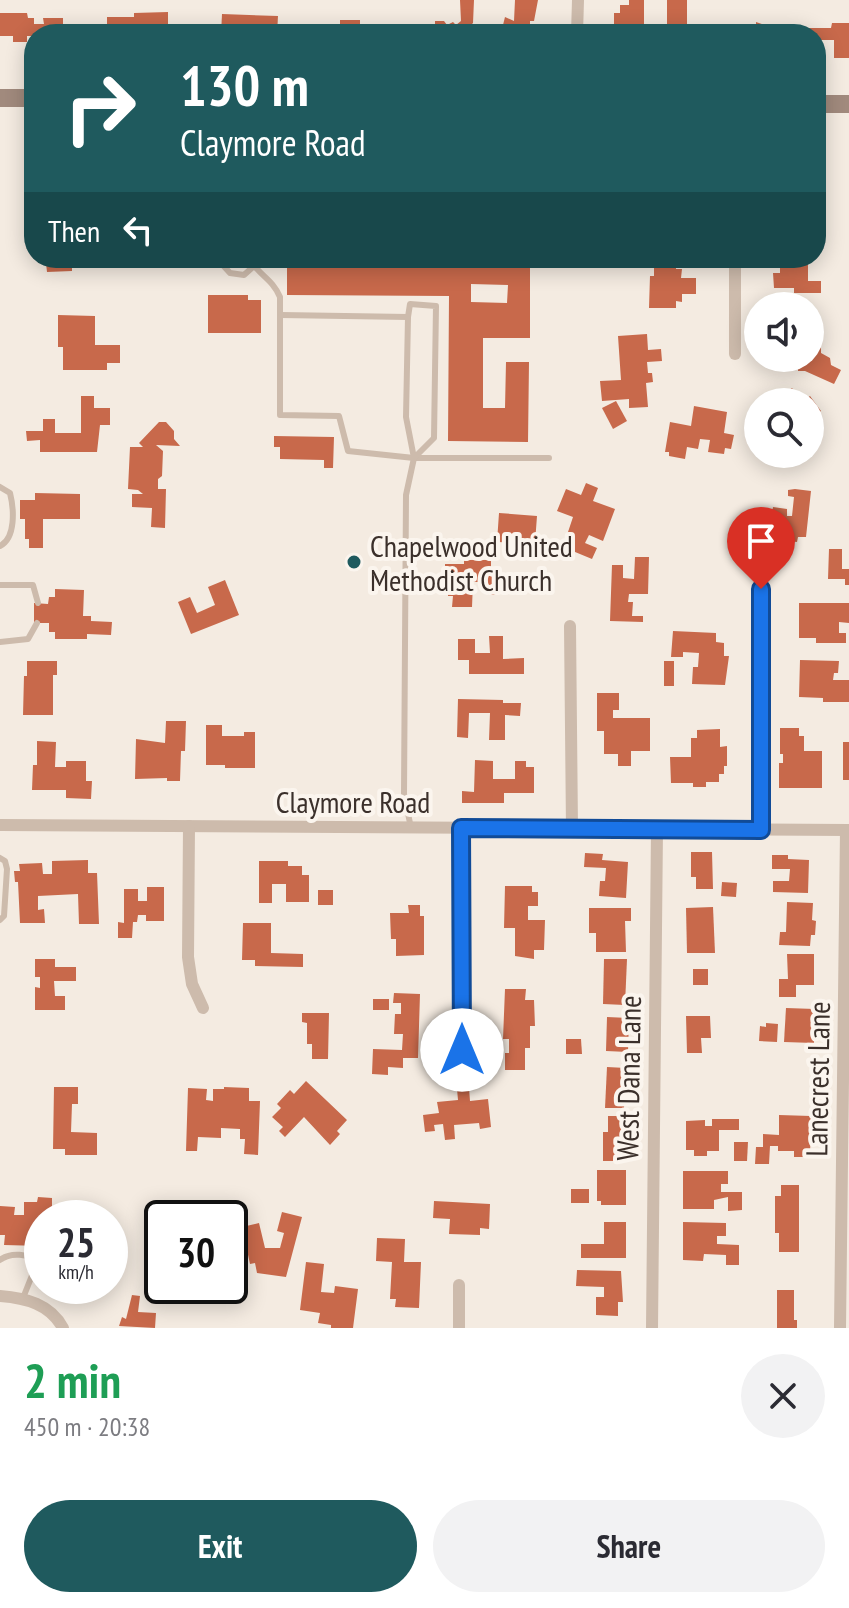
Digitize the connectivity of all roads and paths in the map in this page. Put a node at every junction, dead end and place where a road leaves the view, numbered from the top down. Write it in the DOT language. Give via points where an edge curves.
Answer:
graph roads {
  1 [pos="578,0"];
  2 [pos="577,24"];
  3 [pos="0,98"];
  4 [pos="24,98"];
  5 [pos="826,104"];
  6 [pos="849,104"];
  7 [pos="225,268"];
  8 [pos="252,268"];
  9 [pos="256,268"];
  10 [pos="735,268"];
  11 [pos="281,315"];
  12 [pos="408,317"];
  13 [pos="735,354"];
  14 [pos="414,458"];
  15 [pos="549,458"];
  16 [pos="0,487"];
  17 [pos="0,546"];
  18 [pos="0,585"];
  19 [pos="761,589"];
  20 [pos="38,603"];
  21 [pos="37,623"];
  22 [pos="570,626"];
  23 [pos="0,642"];
  24 [pos="0,825"];
  25 [pos="189,826"];
  26 [pos="411,828"];
  27 [pos="461,828"];
  28 [pos="572,829"];
  29 [pos="657,829"];
  30 [pos="761,830"];
  31 [pos="848,830"];
  32 [pos="0,858"];
  33 [pos="0,920"];
  34 [pos="203,1008"];
  35 [pos="462,1050"];
  36 [pos="0,1260"];
  37 [pos="459,1285"];
  38 [pos="0,1296"];
  39 [pos="23,1298"];
  40 [pos="63,1328"];
  41 [pos="459,1328"];
  42 [pos="652,1328"];
  43 [pos="840,1328"];
  1 -- 2 [label="street"];
  3 -- 4 [label="street"];
  5 -- 6 [label="street"];
  7 -- 8 [label="lane" via="244,275"];
  9 -- 11 [label="lane" via="275,284"];
  10 -- 13 [label="street"];
  11 -- 12 [label="lane"];
  11 -- 14 [label="lane" via="280,415 339,416 348,451"];
  12 -- 14 [label="lane" via="406,417"];
  12 -- 14 [label="lane" via="410,304 436,306 434,438"];
  14 -- 15 [label="lane"];
  14 -- 26 [label="lane" via="405,511 404,794"];
  16 -- 17 [label="lane" via="10,493 12,505 10,535"];
  18 -- 20 [label="lane" via="33,585"];
  19 -- 30 [label="street"];
  21 -- 23 [label="lane" via="28,639"];
  22 -- 28 [label="street"];
  24 -- 25 [label="street, Claymore Road"];
  25 -- 26 [label="street, Claymore Road"];
  25 -- 34 [label="street" via="188,957"];
  26 -- 27 [label="street, Claymore Road"];
  27 -- 28 [label="street, Claymore Road"];
  27 -- 35 [label="street"];
  28 -- 29 [label="street, Claymore Road"];
  29 -- 30 [label="street, Claymore Road"];
  29 -- 42 [label="street, West Dana Lane"];
  30 -- 31 [label="street, Claymore Road"];
  31 -- 43 [label="street, Lanecrest Lane"];
  32 -- 33 [label="lane" via="7,869"];
  36 -- 39 [label="lane" via="11,1255 34,1258 37,1263"];
  37 -- 41 [label="street"];
  38 -- 39 [label="street"];
  39 -- 40 [label="street" via="47,1309"];
}
